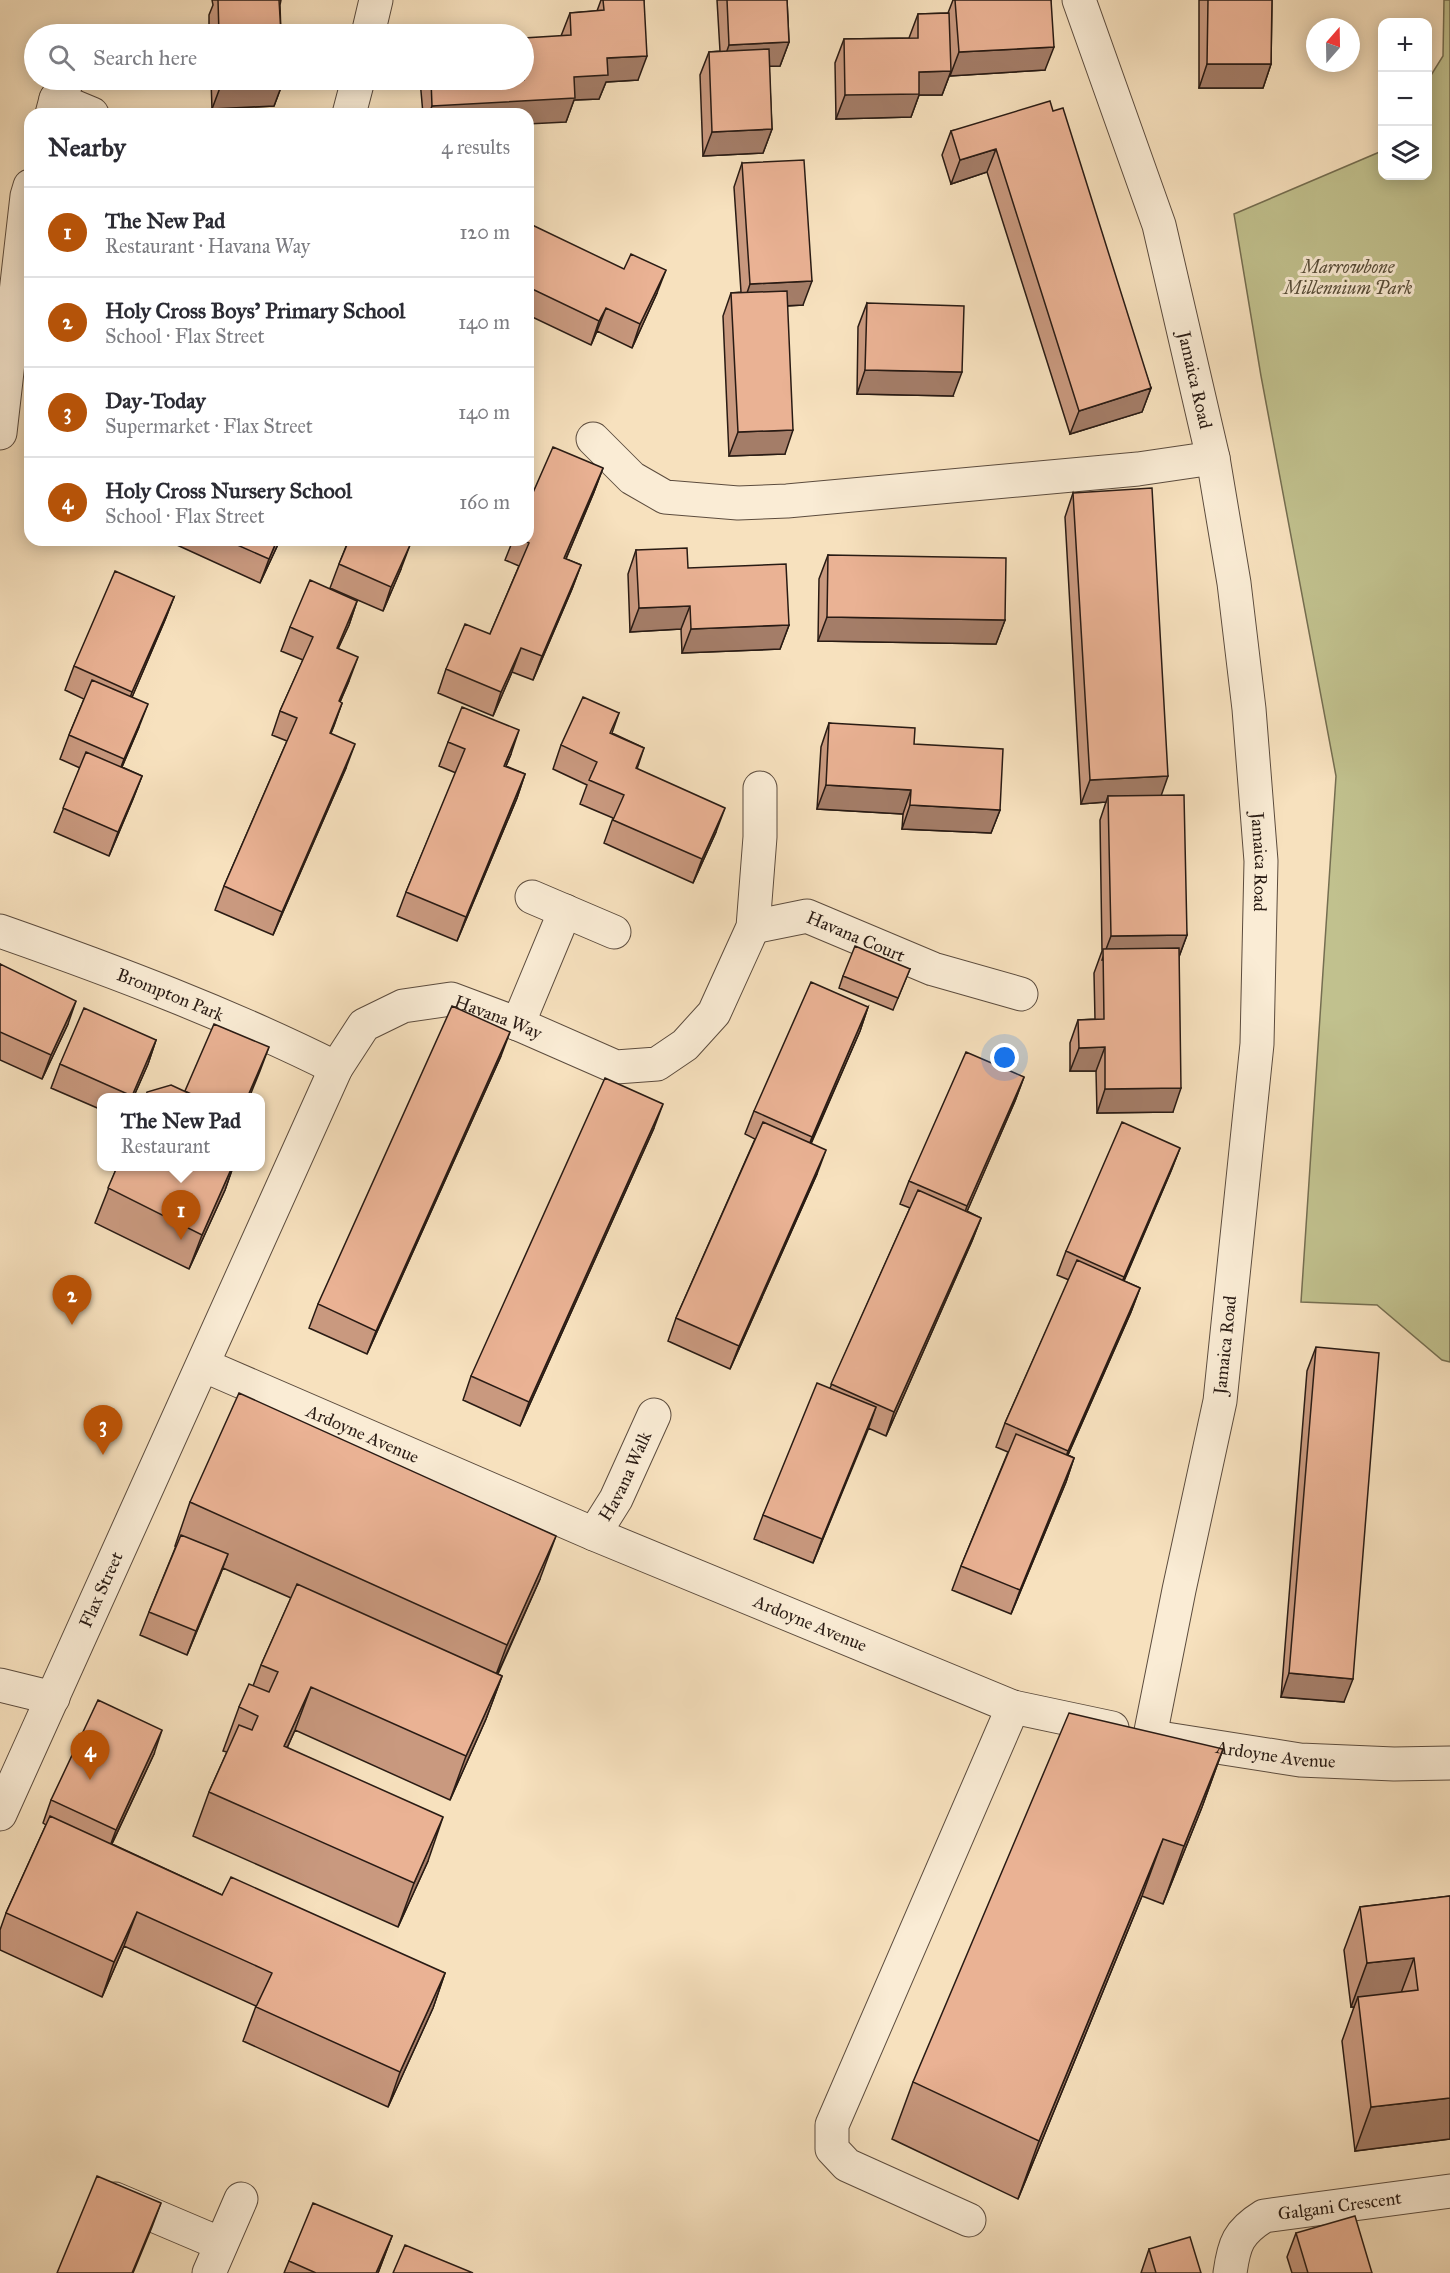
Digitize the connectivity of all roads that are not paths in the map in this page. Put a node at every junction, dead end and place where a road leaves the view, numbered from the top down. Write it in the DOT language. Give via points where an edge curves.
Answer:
graph roads {
  1 [pos="376,0"];
  2 [pos="1078,0"];
  3 [pos="370,24"];
  4 [pos="355,90"];
  5 [pos="59,98"];
  6 [pos="80,108"];
  7 [pos="351,108"];
  8 [pos="24,222"];
  9 [pos="0,433"];
  10 [pos="593,439"];
  11 [pos="1213,458"];
  12 [pos="760,788"];
  13 [pos="532,897"];
  14 [pos="565,911"];
  15 [pos="753,927"];
  16 [pos="0,931"];
  17 [pos="615,932"];
  18 [pos="1021,994"];
  19 [pos="518,1024"];
  20 [pos="336,1068"];
  21 [pos="203,1365"];
  22 [pos="654,1415"];
  23 [pos="594,1534"];
  24 [pos="0,1684"];
  25 [pos="53,1698"];
  26 [pos="1013,1707"];
  27 [pos="1150,1736"];
  28 [pos="1450,1763"];
  29 [pos="0,1814"];
  30 [pos="1450,2191"];
  31 [pos="113,2198"];
  32 [pos="241,2199"];
  33 [pos="969,2220"];
  34 [pos="215,2259"];
  35 [pos="1230,2273"];
  1 -- 3 [label="street"];
  2 -- 11 [label="street, Jamaica Road" via="1159,225"];
  4 -- 7 [label="street"];
  5 -- 6 [label="street"];
  8 -- 9 [label="street"];
  10 -- 11 [label="street" via="632,478 665,497 738,503 1138,469"];
  11 -- 27 [label="street, Jamaica Road" via="1234,583 1261,861 1257,1044 1220,1401"];
  12 -- 15 [label="street"];
  13 -- 14 [label="street"];
  14 -- 17 [label="street"];
  14 -- 19 [label="street"];
  15 -- 18 [label="street, Havana Court" via="807,916 933,969"];
  15 -- 19 [label="street, Havana Way" via="714,1013 685,1045 657,1064 616,1067"];
  16 -- 20 [label="street, Brompton Park" via="129,977"];
  19 -- 20 [label="street, Havana Way" via="451,999 404,1006 364,1025"];
  20 -- 21 [label="street, Havana Way"];
  21 -- 23 [label="street, Ardoyne Avenue"];
  21 -- 25 [label="street, Flax Street"];
  22 -- 23 [label="street, Havana Walk" via="616,1499"];
  23 -- 26 [label="street, Ardoyne Avenue"];
  24 -- 25 [label="street"];
  25 -- 29 [label="street, Flax Street"];
  26 -- 27 [label="street, Ardoyne Avenue"];
  26 -- 33 [label="street" via="832,2125 832,2149 847,2165"];
  27 -- 28 [label="street, Ardoyne Avenue" via="1300,1760"];
  30 -- 35 [label="street, Galgani Crescent" via="1264,2216 1238,2237"];
  31 -- 34 [label="street"];
  32 -- 34 [label="street"];
}
